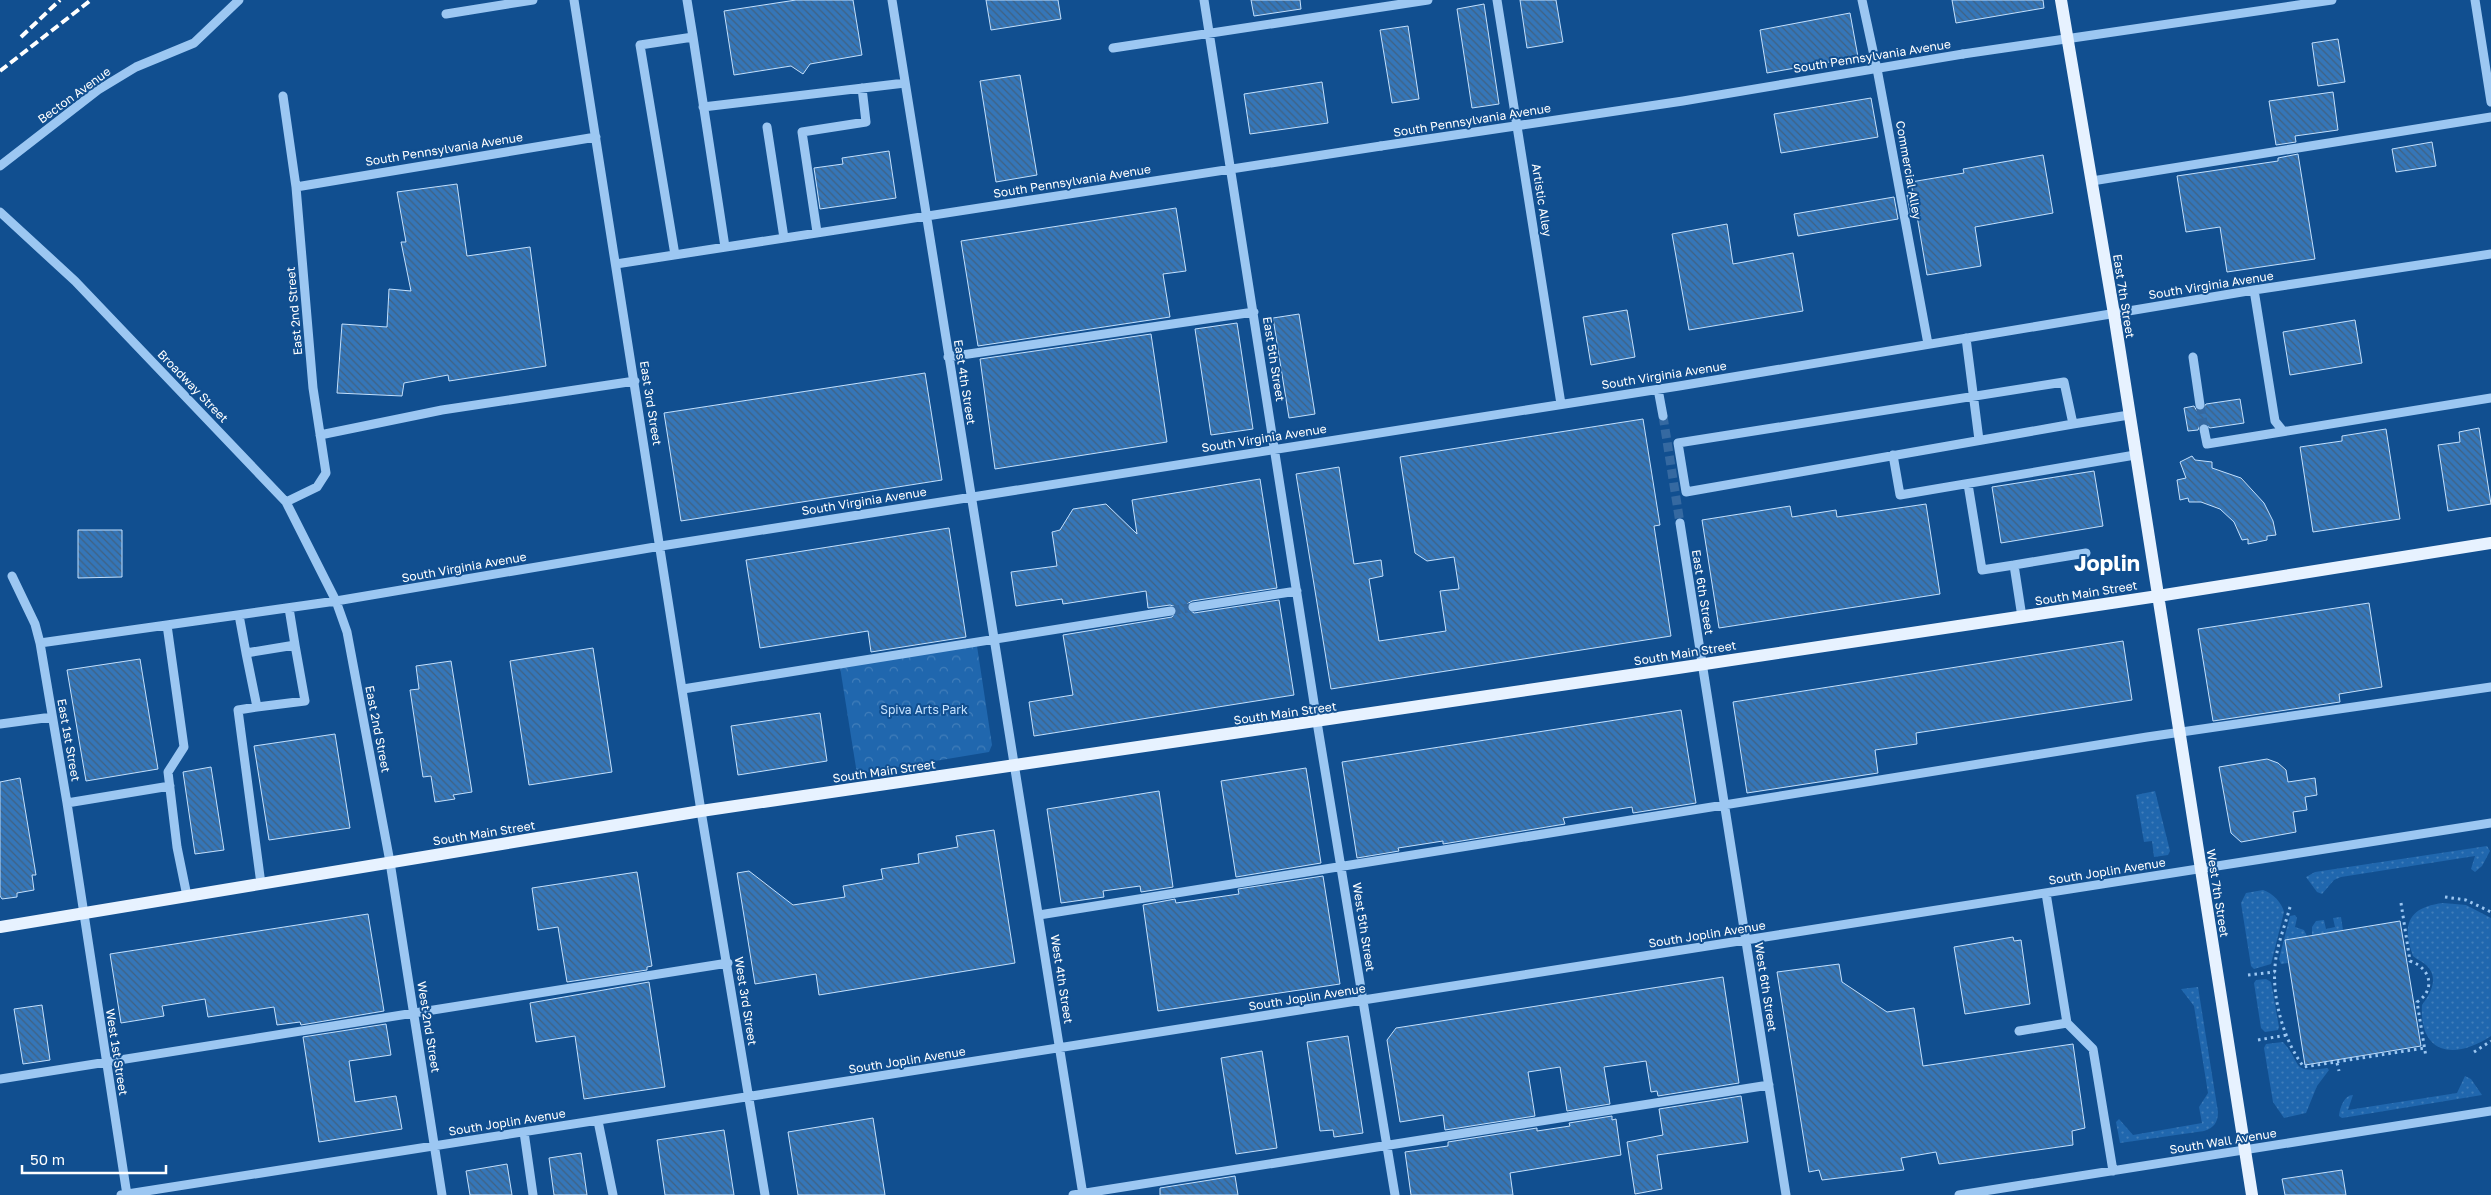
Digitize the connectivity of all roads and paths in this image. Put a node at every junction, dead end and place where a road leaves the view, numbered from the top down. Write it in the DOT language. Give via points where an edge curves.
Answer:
graph roads {
  1 [pos="239,0"];
  2 [pos="533,0"];
  3 [pos="574,0"];
  4 [pos="687,0"];
  5 [pos="892,0"];
  6 [pos="1204,0"];
  7 [pos="1428,0"];
  8 [pos="1498,0"];
  9 [pos="1862,0"];
  10 [pos="2061,0"];
  11 [pos="2332,0"];
  12 [pos="2475,0"];
  13 [pos="446,14"];
  14 [pos="1210,33"];
  15 [pos="693,37"];
  16 [pos="2068,38"];
  17 [pos="1112,48"];
  18 [pos="905,83"];
  19 [pos="862,88"];
  20 [pos="283,96"];
  21 [pos="2491,102"];
  22 [pos="703,107"];
  23 [pos="2491,116"];
  24 [pos="768,127"];
  25 [pos="596,137"];
  26 [pos="0,166"];
  27 [pos="1231,169"];
  28 [pos="2092,181"];
  29 [pos="296,187"];
  30 [pos="0,212"];
  31 [pos="925,216"];
  32 [pos="817,232"];
  33 [pos="784,238"];
  34 [pos="725,247"];
  35 [pos="2491,254"];
  36 [pos="675,255"];
  37 [pos="616,264"];
  38 [pos="2254,290"];
  39 [pos="1254,312"];
  40 [pos="2114,314"];
  41 [pos="1966,338"];
  42 [pos="1928,344"];
  43 [pos="948,357"];
  44 [pos="2193,357"];
  45 [pos="635,381"];
  46 [pos="1658,389"];
  47 [pos="1974,397"];
  48 [pos="2491,398"];
  49 [pos="1561,404"];
  50 [pos="2200,405"];
  51 [pos="2129,415"];
  52 [pos="1663,416"];
  53 [pos="2072,424"];
  54 [pos="2204,429"];
  55 [pos="2283,431"];
  56 [pos="320,435"];
  57 [pos="1979,440"];
  58 [pos="1275,450"];
  59 [pos="2135,454"];
  60 [pos="1893,455"];
  61 [pos="1968,484"];
  62 [pos="972,497"];
  63 [pos="286,502"];
  64 [pos="1680,523"];
  65 [pos="2491,543"];
  66 [pos="661,546"];
  67 [pos="2086,553"];
  68 [pos="2014,565"];
  69 [pos="12,576"];
  70 [pos="1297,591"];
  71 [pos="2158,596"];
  72 [pos="336,601"];
  73 [pos="1193,607"];
  74 [pos="288,608"];
  75 [pos="1171,611"];
  76 [pos="239,615"];
  77 [pos="2022,616"];
  78 [pos="168,625"];
  79 [pos="994,639"];
  80 [pos="40,643"];
  81 [pos="295,645"];
  82 [pos="246,653"];
  83 [pos="1702,665"];
  84 [pos="2491,687"];
  85 [pos="683,689"];
  86 [pos="257,707"];
  87 [pos="52,717"];
  88 [pos="1317,722"];
  89 [pos="0,724"];
  90 [pos="2179,733"];
  91 [pos="1016,767"];
  92 [pos="170,786"];
  93 [pos="68,803"];
  94 [pos="1725,805"];
  95 [pos="702,811"];
  96 [pos="2491,823"];
  97 [pos="390,862"];
  98 [pos="1341,866"];
  99 [pos="2200,869"];
  100 [pos="261,884"];
  101 [pos="2046,893"];
  102 [pos="187,896"];
  103 [pos="2445,896"];
  104 [pos="2401,903"];
  105 [pos="2290,907"];
  106 [pos="2491,912"];
  107 [pos="83,913"];
  108 [pos="1039,915"];
  109 [pos="0,926"];
  110 [pos="1746,940"];
  111 [pos="728,963"];
  112 [pos="2274,972"];
  113 [pos="2248,975"];
  114 [pos="1363,1001"];
  115 [pos="414,1013"];
  116 [pos="2066,1023"];
  117 [pos="2019,1031"];
  118 [pos="2287,1035"];
  119 [pos="2258,1040"];
  120 [pos="2491,1041"];
  121 [pos="1060,1048"];
  122 [pos="2425,1048"];
  123 [pos="2474,1052"];
  124 [pos="2426,1057"];
  125 [pos="106,1062"];
  126 [pos="2337,1063"];
  127 [pos="2339,1071"];
  128 [pos="0,1079"];
  129 [pos="1769,1085"];
  130 [pos="749,1097"];
  131 [pos="2491,1111"];
  132 [pos="598,1121"];
  133 [pos="524,1132"];
  134 [pos="434,1146"];
  135 [pos="1387,1146"];
  136 [pos="2244,1150"];
  137 [pos="2112,1171"];
  138 [pos="1083,1194"];
  139 [pos="125,1195"];
  140 [pos="442,1195"];
  141 [pos="533,1195"];
  142 [pos="613,1195"];
  143 [pos="764,1195"];
  144 [pos="1073,1195"];
  145 [pos="1395,1195"];
  146 [pos="1786,1195"];
  147 [pos="1959,1195"];
  148 [pos="2252,1195"];
  1 -- 26 [label="street, Becton Avenue" via="194,43 136,67 98,90"];
  2 -- 13 [label="street"];
  3 -- 25 [label="street, East 3rd Street"];
  4 -- 15 [label="street"];
  5 -- 18 [label="street, East 4th Street"];
  6 -- 14 [label="street, East 5th Street"];
  7 -- 14 [label="street"];
  8 -- 49 [label="street, Artistic Alley"];
  9 -- 42 [label="street, Commercial Alley"];
  10 -- 16 [label="main road, East 7th Street"];
  11 -- 16 [label="street, South Pennsylvania Avenue"];
  12 -- 21 [label="street"];
  14 -- 17 [label="street"];
  14 -- 27 [label="street, East 5th Street"];
  15 -- 22 [label="street"];
  15 -- 36 [label="street" via="640,45"];
  16 -- 27 [label="street, South Pennsylvania Avenue, bridge"];
  16 -- 28 [label="main road, East 7th Street"];
  18 -- 19 [label="street"];
  18 -- 31 [label="street, East 4th Street"];
  19 -- 22 [label="street"];
  19 -- 32 [label="street" via="866,122 802,132"];
  20 -- 29 [label="street, East 2nd Street"];
  22 -- 34 [label="street"];
  23 -- 28 [label="street"];
  24 -- 33 [label="street"];
  25 -- 29 [label="street, South Pennsylvania Avenue"];
  25 -- 37 [label="street, East 3rd Street"];
  27 -- 31 [label="street, South Pennsylvania Avenue"];
  27 -- 39 [label="street, East 5th Street"];
  28 -- 40 [label="main road, East 7th Street"];
  29 -- 56 [label="street, East 2nd Street" via="312,388"];
  30 -- 63 [label="street, Broadway Street" via="75,281"];
  31 -- 32 [label="street, South Pennsylvania Avenue"];
  31 -- 43 [label="street, East 4th Street"];
  32 -- 33 [label="street, South Pennsylvania Avenue"];
  33 -- 34 [label="street, South Pennsylvania Avenue"];
  34 -- 36 [label="street, South Pennsylvania Avenue"];
  35 -- 38 [label="street, South Virginia Avenue"];
  36 -- 37 [label="street, South Pennsylvania Avenue"];
  37 -- 45 [label="street, East 3rd Street"];
  38 -- 40 [label="street, South Virginia Avenue"];
  38 -- 55 [label="street" via="2275,421"];
  39 -- 43 [label="street"];
  39 -- 58 [label="street, East 5th Street"];
  40 -- 41 [label="street, South Virginia Avenue"];
  40 -- 51 [label="main road, East 7th Street"];
  41 -- 42 [label="street, South Virginia Avenue"];
  41 -- 47 [label="street"];
  42 -- 46 [label="street, South Virginia Avenue"];
  43 -- 62 [label="street, East 4th Street"];
  44 -- 50 [label="street"];
  45 -- 56 [label="street" via="442,410"];
  45 -- 66 [label="street, East 3rd Street"];
  46 -- 49 [label="street, South Virginia Avenue"];
  46 -- 52 [label="street"];
  47 -- 53 [label="street" via="2064,382"];
  47 -- 57 [label="street"];
  47 -- 60 [label="street" via="1678,443 1686,492"];
  48 -- 55 [label="street"];
  49 -- 58 [label="street, South Virginia Avenue"];
  51 -- 53 [label="street"];
  51 -- 59 [label="main road, East 7th Street"];
  53 -- 57 [label="street"];
  54 -- 55 [label="street" via="2207,444"];
  56 -- 63 [label="street, East 2nd Street" via="326,473 317,487"];
  57 -- 60 [label="street"];
  58 -- 62 [label="street, South Virginia Avenue"];
  58 -- 70 [label="street, East 5th Street"];
  59 -- 61 [label="street"];
  59 -- 71 [label="main road, East 7th Street"];
  60 -- 61 [label="street" via="1900,495"];
  61 -- 68 [label="street" via="1982,570"];
  62 -- 66 [label="street, South Virginia Avenue"];
  62 -- 79 [label="street, East 4th Street"];
  63 -- 72 [label="street, Broadway Street"];
  64 -- 83 [label="street, East 6th Street"];
  65 -- 71 [label="main road, South Main Street"];
  66 -- 72 [label="street, South Virginia Avenue"];
  66 -- 85 [label="street, East 3rd Street"];
  67 -- 68 [label="street"];
  68 -- 77 [label="street"];
  69 -- 80 [label="street, East 1st Street" via="35,624"];
  70 -- 73 [label="street"];
  70 -- 88 [label="street, East 5th Street"];
  71 -- 77 [label="main road, South Main Street"];
  71 -- 90 [label="main road, West 7th Street"];
  72 -- 74 [label="street, South Virginia Avenue"];
  72 -- 97 [label="street, East 2nd Street" via="347,632"];
  74 -- 76 [label="street, South Virginia Avenue"];
  74 -- 81 [label="street"];
  75 -- 79 [label="street"];
  76 -- 78 [label="street, South Virginia Avenue"];
  76 -- 82 [label="street"];
  77 -- 83 [label="main road, South Main Street"];
  78 -- 80 [label="street, South Virginia Avenue"];
  78 -- 92 [label="street" via="184,747 168,772"];
  79 -- 85 [label="street"];
  79 -- 91 [label="street, East 4th Street"];
  80 -- 87 [label="street, East 1st Street"];
  81 -- 82 [label="street"];
  81 -- 86 [label="street" via="305,701"];
  82 -- 86 [label="street"];
  83 -- 88 [label="main road, South Main Street"];
  83 -- 94 [label="street, West 6th Street"];
  84 -- 90 [label="street"];
  85 -- 95 [label="street, East 3rd Street"];
  86 -- 100 [label="street" via="238,710"];
  87 -- 89 [label="street"];
  87 -- 93 [label="street, East 1st Street"];
  88 -- 91 [label="main road, South Main Street"];
  88 -- 98 [label="street, West 5th Street"];
  90 -- 94 [label="street"];
  90 -- 99 [label="main road, West 7th Street"];
  91 -- 95 [label="main road, South Main Street"];
  91 -- 108 [label="street, West 4th Street"];
  92 -- 93 [label="street"];
  92 -- 102 [label="street"];
  93 -- 107 [label="street, East 1st Street"];
  94 -- 98 [label="street"];
  94 -- 110 [label="street, West 6th Street"];
  95 -- 97 [label="main road, South Main Street"];
  95 -- 111 [label="street, West 3rd Street"];
  96 -- 99 [label="street, South Joplin Avenue"];
  97 -- 100 [label="main road, South Main Street"];
  97 -- 115 [label="street, West 2nd Street"];
  98 -- 108 [label="street"];
  98 -- 114 [label="street, West 5th Street"];
  99 -- 101 [label="street, South Joplin Avenue"];
  99 -- 136 [label="main road, West 7th Street"];
  100 -- 102 [label="main road, South Main Street"];
  101 -- 110 [label="street, South Joplin Avenue"];
  101 -- 116 [label="street"];
  102 -- 107 [label="main road, South Main Street"];
  103 -- 106 [label="path" via="2474,903"];
  104 -- 122 [label="path" via="2410,961 2423,967 2429,979 2427,993 2418,1002"];
  105 -- 112 [label="path"];
  107 -- 109 [label="main road, South Main Street"];
  107 -- 125 [label="street, West 1st Street"];
  108 -- 121 [label="street, West 4th Street"];
  110 -- 114 [label="street, South Joplin Avenue"];
  110 -- 129 [label="street, West 6th Street"];
  111 -- 115 [label="street"];
  111 -- 130 [label="street, West 3rd Street"];
  112 -- 113 [label="path"];
  112 -- 118 [label="path"];
  114 -- 121 [label="street, South Joplin Avenue"];
  114 -- 135 [label="street, West 5th Street"];
  115 -- 125 [label="street"];
  115 -- 134 [label="street, West 2nd Street"];
  116 -- 117 [label="street"];
  116 -- 137 [label="street" via="2093,1049"];
  118 -- 119 [label="path"];
  118 -- 126 [label="path" via="2295,1055 2305,1068"];
  120 -- 123 [label="path"];
  121 -- 130 [label="street, South Joplin Avenue"];
  121 -- 138 [label="street, West 4th Street"];
  122 -- 124 [label="path"];
  122 -- 126 [label="path"];
  125 -- 128 [label="street"];
  125 -- 139 [label="street, West 1st Street"];
  126 -- 127 [label="path"];
  129 -- 135 [label="street"];
  129 -- 146 [label="street, West 6th Street"];
  130 -- 132 [label="street, South Joplin Avenue"];
  130 -- 143 [label="street, West 3rd Street"];
  131 -- 136 [label="street, South Wall Avenue"];
  132 -- 133 [label="street, South Joplin Avenue"];
  132 -- 142 [label="street"];
  133 -- 134 [label="street, South Joplin Avenue"];
  133 -- 141 [label="street"];
  134 -- 139 [label="street, South Joplin Avenue"];
  134 -- 140 [label="street, West 2nd Street"];
  135 -- 138 [label="street"];
  135 -- 145 [label="street, West 5th Street"];
  136 -- 137 [label="street, South Wall Avenue"];
  136 -- 148 [label="main road, West 7th Street"];
  137 -- 147 [label="street, South Wall Avenue"];
  138 -- 144 [label="street"];
}
